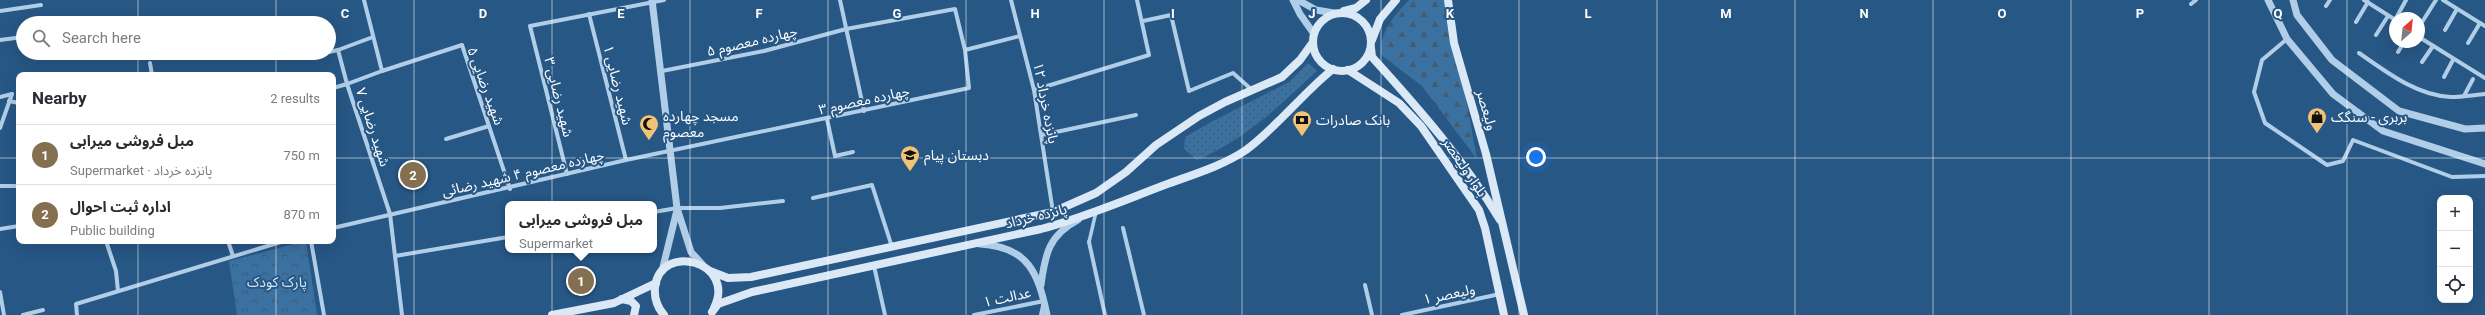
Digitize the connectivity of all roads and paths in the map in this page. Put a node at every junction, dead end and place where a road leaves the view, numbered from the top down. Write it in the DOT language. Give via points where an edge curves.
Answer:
graph roads {
  1 [pos="364,0"];
  2 [pos="664,0"];
  3 [pos="840,0"];
  4 [pos="1011,0"];
  5 [pos="1137,0"];
  6 [pos="1293,0"];
  7 [pos="1298,0"];
  8 [pos="1366,0"];
  9 [pos="1396,0"];
  10 [pos="1448,0"];
  11 [pos="2196,0"];
  12 [pos="2268,0"];
  13 [pos="2292,0"];
  14 [pos="2323,0"];
  15 [pos="2330,0"];
  16 [pos="2406,0"];
  17 [pos="2436,0"];
  18 [pos="2443,0"];
  19 [pos="2366,1"];
  20 [pos="652,2"];
  21 [pos="2192,4"];
  22 [pos="41,5"];
  23 [pos="2457,9"];
  24 [pos="0,10"];
  25 [pos="2399,12"];
  26 [pos="1336,13"];
  27 [pos="589,14"];
  28 [pos="2388,16"];
  29 [pos="2425,17"];
  30 [pos="1143,21"];
  31 [pos="2356,22"];
  32 [pos="2480,23"];
  33 [pos="2485,26"];
  34 [pos="846,29"];
  35 [pos="2445,30"];
  36 [pos="2376,35"];
  37 [pos="1020,36"];
  38 [pos="373,37"];
  39 [pos="16,38"];
  40 [pos="1314,38"];
  41 [pos="2287,39"];
  42 [pos="0,40"];
  43 [pos="2425,41"];
  44 [pos="2468,43"];
  45 [pos="1371,44"];
  46 [pos="2433,46"];
  47 [pos="2400,48"];
  48 [pos="338,50"];
  49 [pos="965,50"];
  50 [pos="2398,52"];
  51 [pos="2359,53"];
  52 [pos="2453,60"];
  53 [pos="2422,62"];
  54 [pos="150,63"];
  55 [pos="1333,69"];
  56 [pos="1348,70"];
  57 [pos="382,71"];
  58 [pos="662,71"];
  59 [pos="152,72"];
  60 [pos="2444,76"];
  61 [pos="2485,78"];
  62 [pos="2473,79"];
  63 [pos="347,84"];
  64 [pos="336,87"];
  65 [pos="1034,90"];
  66 [pos="1253,90"];
  67 [pos="2485,94"];
  68 [pos="2464,96"];
  69 [pos="0,97"];
  70 [pos="9,101"];
  71 [pos="16,102"];
  72 [pos="864,111"];
  73 [pos="1136,115"];
  74 [pos="827,119"];
  75 [pos="489,126"];
  76 [pos="0,128"];
  77 [pos="2485,128"];
  78 [pos="1042,135"];
  79 [pos="446,139"];
  80 [pos="671,152"];
  81 [pos="853,152"];
  82 [pos="626,160"];
  83 [pos="2485,164"];
  84 [pos="567,174"];
  85 [pos="2485,176"];
  86 [pos="0,186"];
  87 [pos="16,186"];
  88 [pos="510,189"];
  89 [pos="812,198"];
  90 [pos="783,200"];
  91 [pos="678,208"];
  92 [pos="657,212"];
  93 [pos="1053,212"];
  94 [pos="1095,212"];
  95 [pos="390,214"];
  96 [pos="16,226"];
  97 [pos="336,227"];
  98 [pos="1504,227"];
  99 [pos="1123,228"];
  100 [pos="0,229"];
  101 [pos="505,238"];
  102 [pos="1089,242"];
  103 [pos="107,244"];
  104 [pos="229,244"];
  105 [pos="274,244"];
  106 [pos="312,244"];
  107 [pos="975,244"];
  108 [pos="892,247"];
  109 [pos="233,256"];
  110 [pos="395,256"];
  111 [pos="703,265"];
  112 [pos="874,266"];
  113 [pos="662,271"];
  114 [pos="710,271"];
  115 [pos="656,283"];
  116 [pos="1040,285"];
  117 [pos="1365,285"];
  118 [pos="118,291"];
  119 [pos="0,292"];
  120 [pos="1500,294"];
  121 [pos="622,299"];
  122 [pos="1044,301"];
  123 [pos="43,310"];
  124 [pos="710,313"];
  125 [pos="4,315"];
  126 [pos="23,315"];
  127 [pos="77,315"];
  128 [pos="324,315"];
  129 [pos="402,315"];
  130 [pos="552,315"];
  131 [pos="634,315"];
  132 [pos="664,315"];
  133 [pos="885,315"];
  134 [pos="974,315"];
  135 [pos="1041,315"];
  136 [pos="1047,315"];
  137 [pos="1105,315"];
  138 [pos="1144,315"];
  139 [pos="1372,315"];
  140 [pos="1402,315"];
  141 [pos="1504,315"];
  142 [pos="1524,315"];
  1 -- 38 [label="street, شهید رضایی ۷"];
  2 -- 20 [label="street"];
  3 -- 34 [label="street"];
  4 -- 37 [label="street, پانزده خرداد ۱۲"];
  5 -- 30 [label="street"];
  6 -- 40 [label="street"];
  7 -- 26 [label="street" via="1316,10"];
  8 -- 26 [label="main road" via="1356,8"];
  9 -- 45 [label="main road" via="1380,19"];
  10 -- 98 [label="main road, ولیعصر" via="1454,43"];
  11 -- 21 [label="street"];
  12 -- 41 [label="street"];
  13 -- 77 [label="street" via="2297,15 2332,60 2398,111 2465,129"];
  14 -- 15 [label="street" via="2326,6"];
  16 -- 25 [label="street"];
  17 -- 29 [label="street"];
  18 -- 23 [label="street"];
  19 -- 28 [label="street"];
  19 -- 31 [label="street"];
  20 -- 27 [label="street"];
  20 -- 58 [label="street"];
  22 -- 24 [label="street"];
  23 -- 32 [label="street"];
  23 -- 35 [label="street"];
  26 -- 40 [label="main road" via="1321,21"];
  26 -- 45 [label="main road" via="1350,13 1361,19 1369,29"];
  27 -- 82 [label="street, شهید رضایی ۱"];
  27 -- 84 [label="street, شهید رضایی ۳" via="530,26"];
  28 -- 36 [label="street"];
  30 -- 65 [label="street" via="1150,55"];
  30 -- 66 [label="street" via="1171,15 1189,91 1232,74"];
  32 -- 33 [label="street"];
  32 -- 44 [label="street"];
  34 -- 49 [label="street, چهارده معصوم ۵" via="955,9"];
  34 -- 58 [label="street, چهارده معصوم ۵" via="764,51"];
  34 -- 72 [label="street"];
  37 -- 49 [label="street"];
  37 -- 65 [label="street, پانزده خرداد ۱۲"];
  38 -- 48 [label="street"];
  38 -- 57 [label="street, شهید رضایی ۷"];
  39 -- 42 [label="street"];
  40 -- 55 [label="main road" via="1319,59"];
  40 -- 66 [label="main road, پانزده خرداد" via="1300,60 1282,77"];
  41 -- 83 [label="street" via="2333,94 2383,130"];
  41 -- 85 [label="street" via="2262,60 2254,92 2265,123 2327,165 2343,161 2353,140 2452,177"];
  43 -- 46 [label="street"];
  45 -- 56 [label="main road" via="1363,62"];
  45 -- 98 [label="main road, ولیعصر" via="1372,57 1445,140 1476,181"];
  46 -- 52 [label="street"];
  46 -- 53 [label="street"];
  47 -- 50 [label="street"];
  48 -- 63 [label="street"];
  49 -- 72 [label="street, چهارده معصوم ۳" via="969,88"];
  51 -- 68 [label="street" via="2382,70 2417,88 2450,97"];
  52 -- 60 [label="street"];
  52 -- 61 [label="street"];
  54 -- 59 [label="street"];
  55 -- 56 [label="main road"];
  55 -- 94 [label="main road, پانزده خرداد" via="1244,151 1197,173"];
  56 -- 120 [label="main road, بلوار ولیعصر" via="1399,103 1421,126 1448,162 1479,210"];
  57 -- 63 [label="street, شهید رضایی ۷"];
  57 -- 75 [label="street, شهید رضایی ۵" via="462,45"];
  58 -- 80 [label="street"];
  62 -- 68 [label="street"];
  63 -- 64 [label="street"];
  63 -- 95 [label="street, شهید رضایی ۷"];
  65 -- 78 [label="street, پانزده خرداد ۱۲"];
  66 -- 93 [label="main road, پانزده خرداد" via="1225,102 1175,131 1096,193"];
  67 -- 68 [label="street"];
  69 -- 70 [label="street" via="12,94"];
  70 -- 71 [label="street"];
  70 -- 76 [label="street"];
  72 -- 74 [label="street, چهارده معصوم ۳"];
  73 -- 78 [label="street"];
  74 -- 80 [label="street, چهارده معصوم ۳"];
  74 -- 81 [label="street" via="836,156"];
  75 -- 79 [label="street"];
  75 -- 88 [label="street, شهید رضایی ۵"];
  78 -- 93 [label="street, پانزده خرداد ۱۲"];
  80 -- 82 [label="street, چهارده معصوم ۴ شهید رضائی"];
  80 -- 91 [label="street"];
  82 -- 84 [label="street, چهارده معصوم ۴ شهید رضائی"];
  84 -- 88 [label="street, چهارده معصوم ۴ شهید رضائی"];
  86 -- 87 [label="street"];
  88 -- 95 [label="street, چهارده معصوم ۴ شهید رضائی"];
  89 -- 108 [label="street" via="872,185"];
  90 -- 91 [label="street" via="720,208"];
  91 -- 92 [label="street"];
  91 -- 111 [label="street" via="691,252"];
  91 -- 113 [label="street"];
  93 -- 108 [label="main road, پانزده خرداد"];
  94 -- 102 [label="street"];
  94 -- 107 [label="main road, پانزده خرداد" via="1041,229"];
  94 -- 116 [label="street" via="1064,228 1051,243 1044,259"];
  95 -- 97 [label="street, چهارده معصوم ۴ شهید رضائی"];
  95 -- 110 [label="street, شهید رضایی ۷"];
  96 -- 100 [label="street"];
  98 -- 142 [label="main road, ولیعصر"];
  99 -- 138 [label="street"];
  101 -- 110 [label="street"];
  102 -- 137 [label="street"];
  103 -- 118 [label="street" via="116,271"];
  104 -- 109 [label="street"];
  105 -- 109 [label="street"];
  106 -- 128 [label="street"];
  107 -- 112 [label="main road, پانزده خرداد"];
  107 -- 116 [label="street" via="1000,245 1020,255"];
  108 -- 114 [label="main road, پانزده خرداد" via="737,279"];
  109 -- 118 [label="street"];
  110 -- 129 [label="street, شهید رضایی ۷"];
  111 -- 113 [label="main road" via="686,260"];
  111 -- 114 [label="main road"];
  112 -- 124 [label="main road, پانزده خرداد" via="752,292 718,304"];
  112 -- 133 [label="street"];
  113 -- 115 [label="main road"];
  114 -- 124 [label="main road" via="716,280 718,291 717,302"];
  115 -- 121 [label="main road"];
  115 -- 132 [label="main road" via="654,294 657,305"];
  116 -- 122 [label="street"];
  117 -- 139 [label="street"];
  118 -- 127 [label="street" via="76,304"];
  119 -- 125 [label="street"];
  120 -- 140 [label="street, ولیعصر ۱"];
  120 -- 141 [label="main road, بلوار ولیعصر"];
  121 -- 130 [label="main road" via="614,303"];
  121 -- 131 [label="main road" via="631,301 636,306"];
  122 -- 134 [label="street, عدالت ۱"];
  122 -- 135 [label="street"];
  122 -- 136 [label="street"];
  123 -- 126 [label="street"];
}
